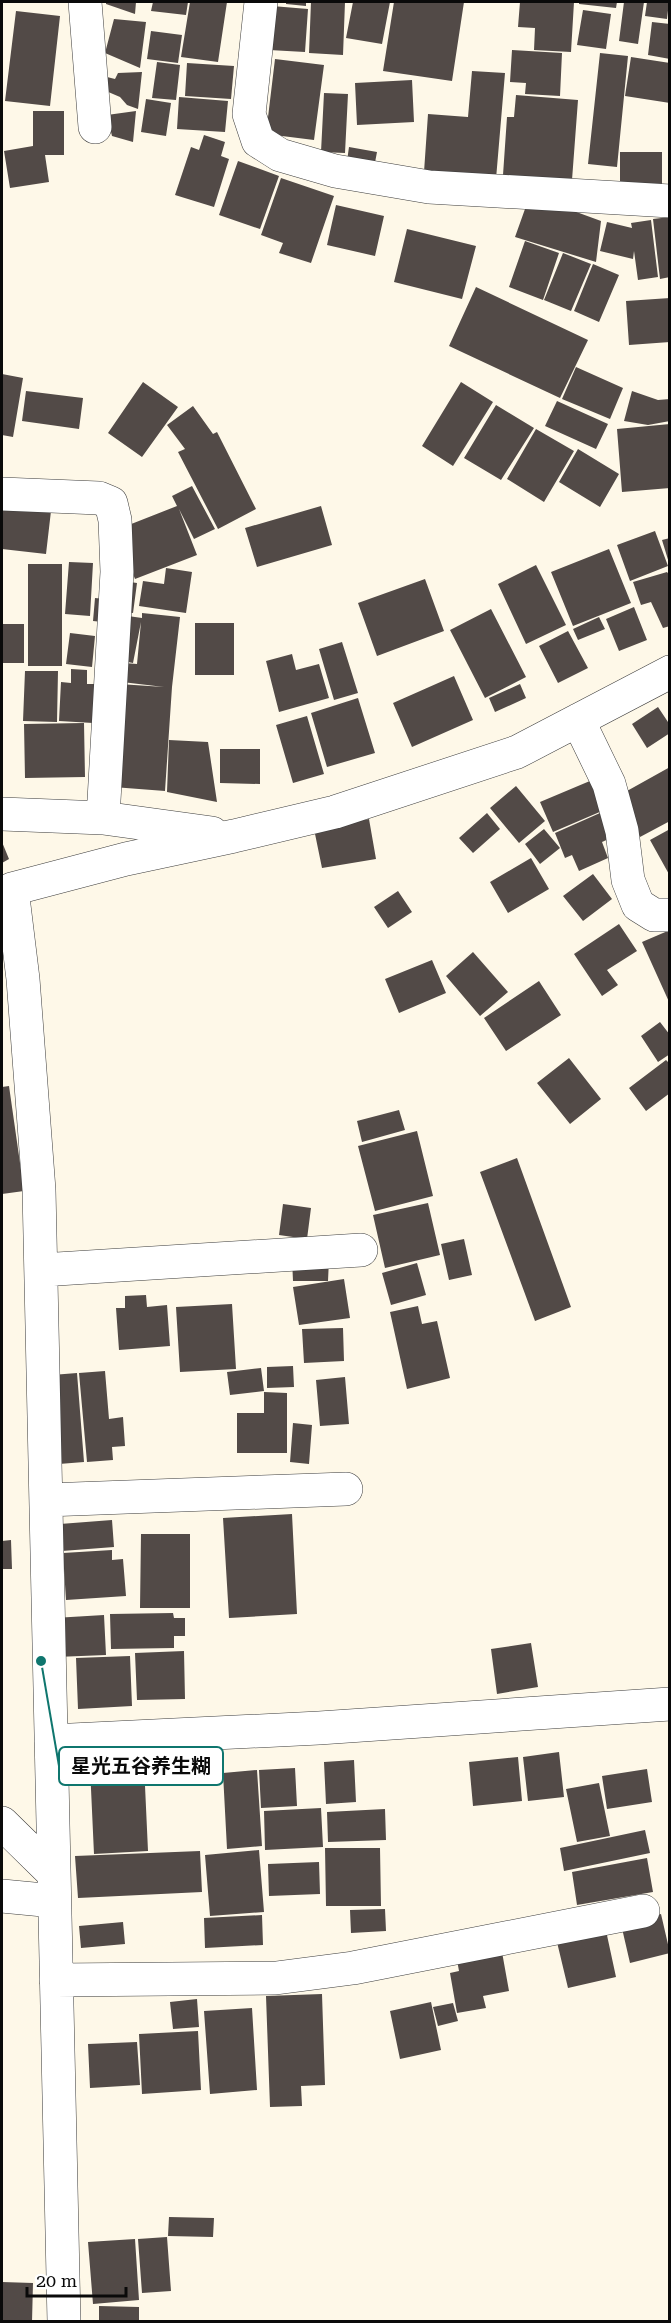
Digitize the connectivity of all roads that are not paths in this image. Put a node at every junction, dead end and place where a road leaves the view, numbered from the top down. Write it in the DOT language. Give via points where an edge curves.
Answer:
graph roads {
  1 [pos="85,2"];
  2 [pos="261,2"];
  3 [pos="95,127"];
  4 [pos="669,201"];
  5 [pos="2,494"];
  6 [pos="669,672"];
  7 [pos="578,720"];
  8 [pos="2,814"];
  9 [pos="103,818"];
  10 [pos="234,836"];
  11 [pos="7,891"];
  12 [pos="669,915"];
  13 [pos="361,1250"];
  14 [pos="41,1270"];
  15 [pos="346,1489"];
  16 [pos="46,1500"];
  17 [pos="669,1704"];
  18 [pos="51,1741"];
  19 [pos="2,1823"];
  20 [pos="53,1887"];
  21 [pos="2,1896"];
  22 [pos="643,1911"];
  23 [pos="56,1980"];
  24 [pos="64,2322"];
  1 -- 3 [label="street"];
  2 -- 4 [label="street" via="249,114 258,141 279,154 335,171 429,187"];
  5 -- 9 [label="street" via="99,498 111,503 117,572"];
  6 -- 7 [label="street"];
  7 -- 10 [label="street" via="517,752 335,812"];
  7 -- 12 [label="street" via="609,784 622,831 628,880 638,905 654,915"];
  8 -- 9 [label="street"];
  9 -- 10 [label="street"];
  10 -- 11 [label="street" via="126,859"];
  11 -- 14 [label="street" via="23,979"];
  13 -- 14 [label="street"];
  14 -- 16 [label="street"];
  15 -- 16 [label="street"];
  16 -- 18 [label="street"];
  17 -- 18 [label="street" via="320,1728"];
  18 -- 20 [label="street"];
  19 -- 20 [label="street"];
  20 -- 21 [label="street"];
  20 -- 23 [label="street"];
  22 -- 23 [label="street" via="353,1968 276,1978"];
  23 -- 24 [label="street"];
}
